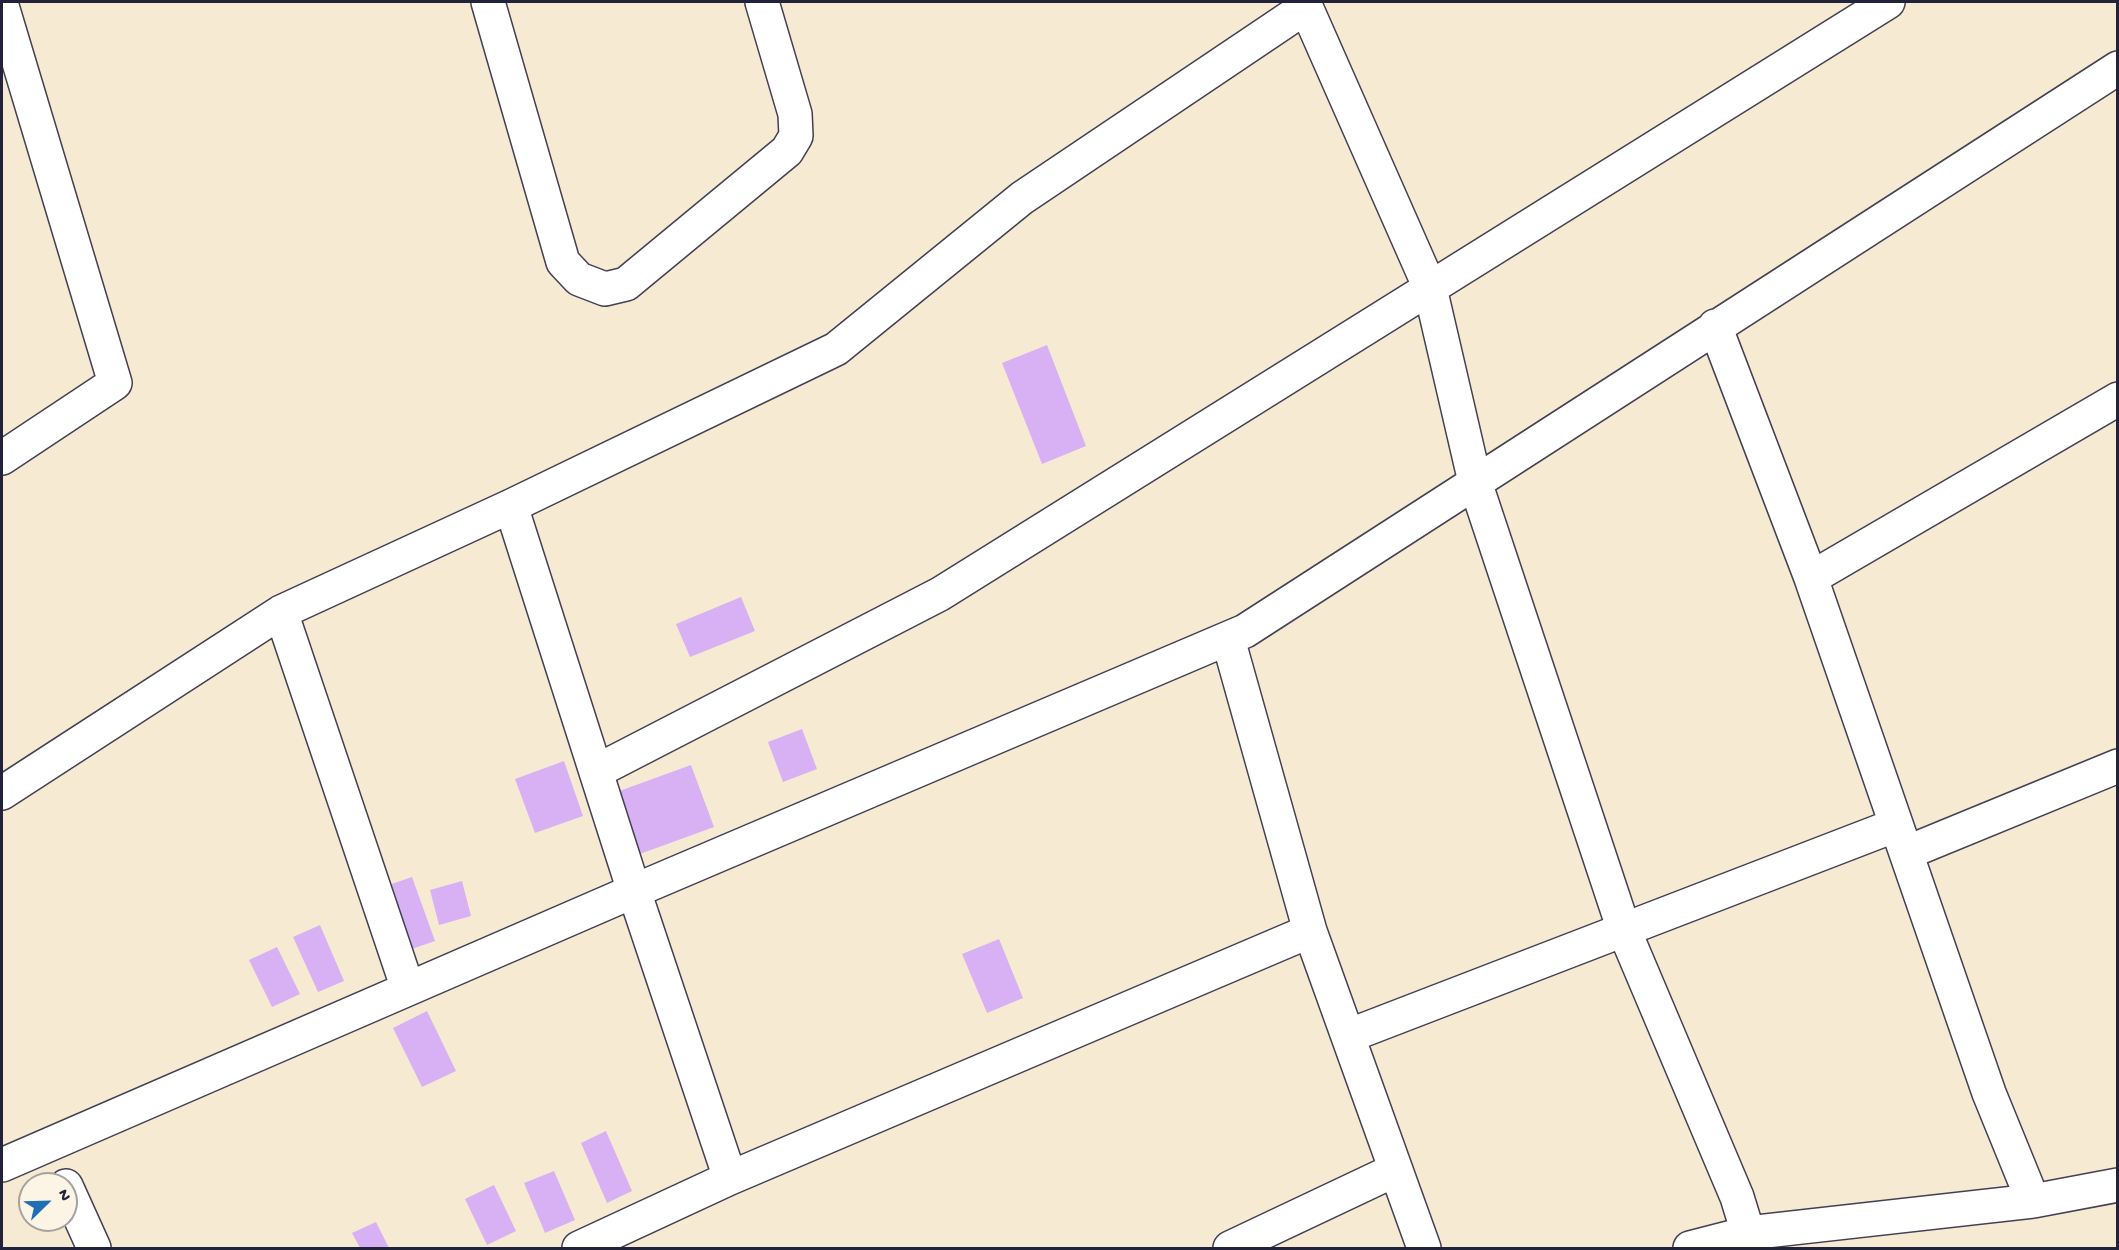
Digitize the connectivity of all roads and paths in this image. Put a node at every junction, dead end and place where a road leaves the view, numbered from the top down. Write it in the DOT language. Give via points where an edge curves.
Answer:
graph roads {
  1 [pos="488,2"];
  2 [pos="762,2"];
  3 [pos="1888,2"];
  4 [pos="2,6"];
  5 [pos="2118,68"];
  6 [pos="1430,288"];
  7 [pos="1715,326"];
  8 [pos="2118,399"];
  9 [pos="2,458"];
  10 [pos="1475,482"];
  11 [pos="512,506"];
  12 [pos="1811,578"];
  13 [pos="281,612"];
  14 [pos="1228,639"];
  15 [pos="2118,766"];
  16 [pos="597,771"];
  17 [pos="2,793"];
  18 [pos="1901,839"];
  19 [pos="634,891"];
  20 [pos="1624,930"];
  21 [pos="1310,931"];
  22 [pos="408,989"];
  23 [pos="1348,1036"];
  24 [pos="48,1145"];
  25 [pos="2,1165"];
  26 [pos="1395,1170"];
  27 [pos="60,1172"];
  28 [pos="730,1178"];
  29 [pos="2118,1185"];
  30 [pos="2032,1201"];
  31 [pos="78,1212"];
  32 [pos="1748,1233"];
  33 [pos="94,1248"];
  34 [pos="579,1248"];
  35 [pos="1230,1248"];
  36 [pos="1424,1248"];
  37 [pos="1690,1248"];
  1 -- 2 [label="street" via="563,262 579,279 605,289 626,284 787,151 796,136 795,114"];
  3 -- 6 [label="street"];
  4 -- 9 [label="street" via="115,383"];
  5 -- 7 [label="street"];
  6 -- 10 [label="street"];
  6 -- 11 [label="street" via="1306,7 1022,198 836,349"];
  6 -- 16 [label="street" via="940,594"];
  7 -- 10 [label="street"];
  7 -- 12 [label="street"];
  8 -- 12 [label="street"];
  10 -- 14 [label="street"];
  10 -- 20 [label="street"];
  11 -- 13 [label="street"];
  11 -- 16 [label="street"];
  12 -- 18 [label="street"];
  13 -- 17 [label="street"];
  13 -- 22 [label="street"];
  14 -- 19 [label="street"];
  14 -- 21 [label="street"];
  15 -- 18 [label="street"];
  16 -- 19 [label="street"];
  18 -- 20 [label="street"];
  18 -- 30 [label="street" via="1989,1093"];
  19 -- 22 [label="street"];
  19 -- 28 [label="street"];
  20 -- 23 [label="street"];
  20 -- 32 [label="street" via="1737,1197"];
  21 -- 23 [label="street"];
  21 -- 28 [label="street"];
  22 -- 24 [label="street"];
  23 -- 26 [label="street"];
  24 -- 25 [label="street"];
  24 -- 27 [label="street"];
  26 -- 35 [label="street"];
  26 -- 36 [label="street"];
  28 -- 34 [label="street"];
  29 -- 30 [label="street"];
  30 -- 32 [label="street"];
  31 -- 33 [label="street"];
  32 -- 37 [label="street"];
}
